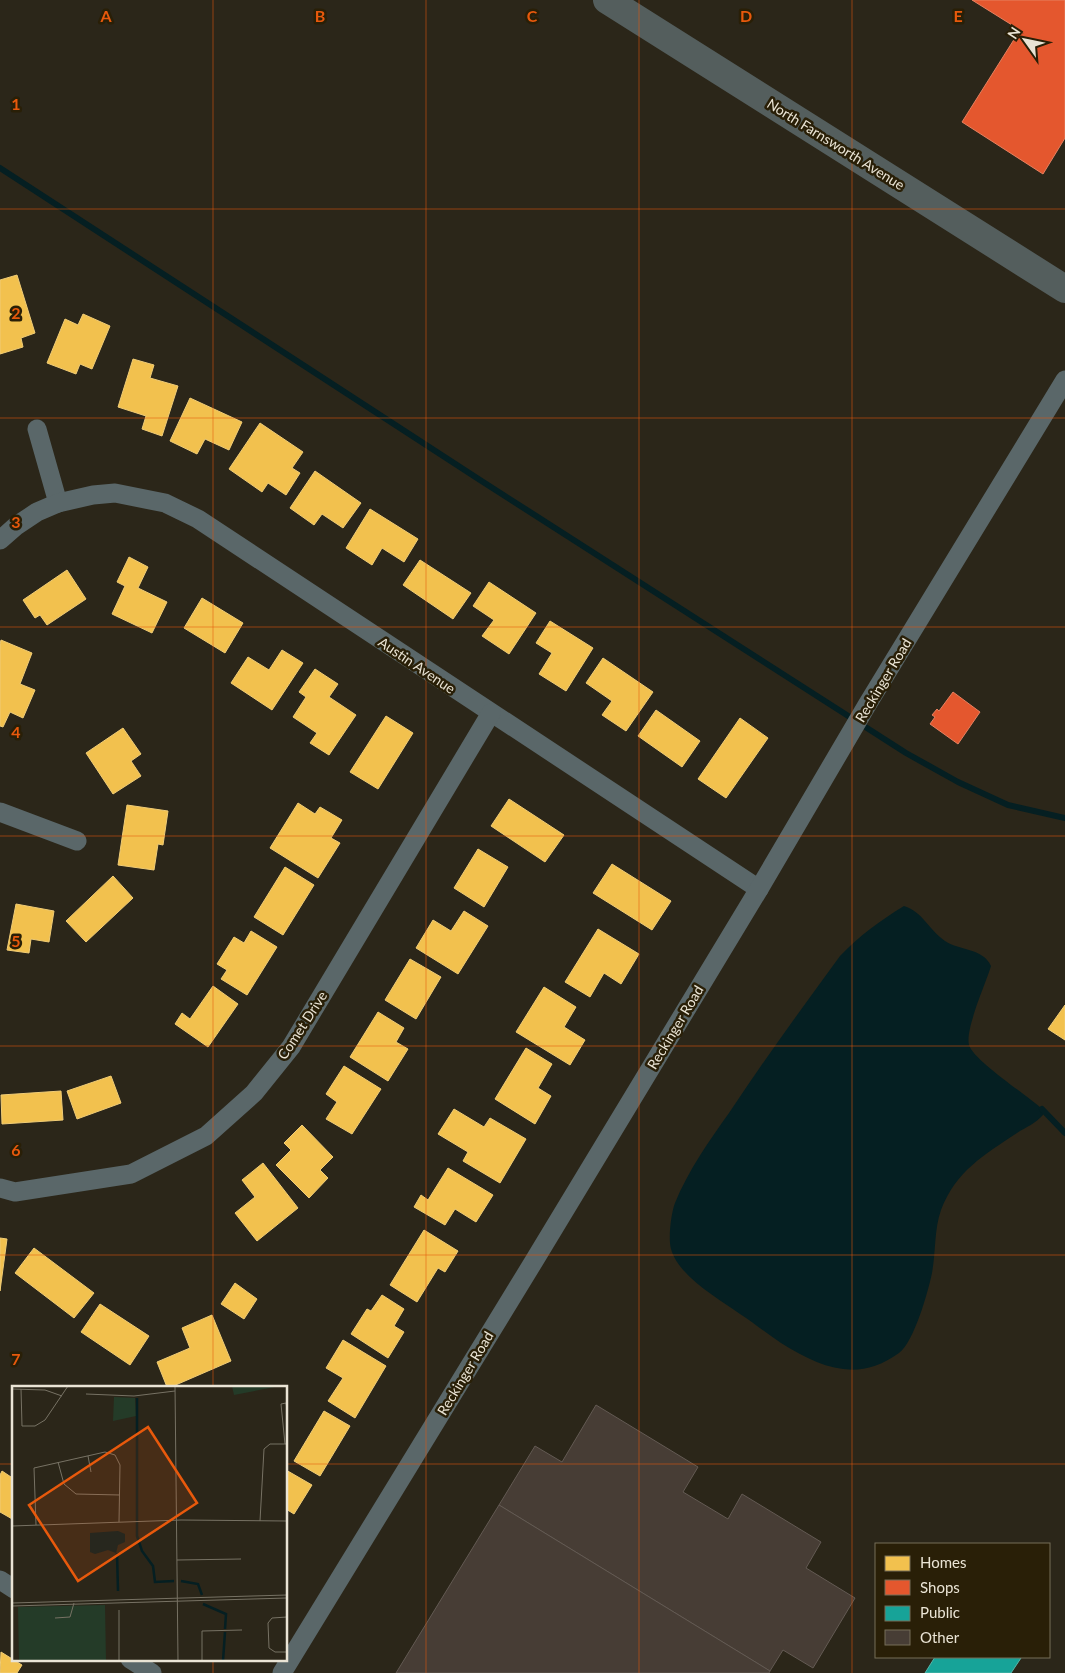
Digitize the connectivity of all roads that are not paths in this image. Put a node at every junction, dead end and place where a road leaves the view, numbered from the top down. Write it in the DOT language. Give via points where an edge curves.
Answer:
graph roads {
  1 [pos="607,0"];
  2 [pos="1065,289"];
  3 [pos="1065,380"];
  4 [pos="37,430"];
  5 [pos="58,502"];
  6 [pos="0,540"];
  7 [pos="491,714"];
  8 [pos="0,812"];
  9 [pos="77,841"];
  10 [pos="759,889"];
  11 [pos="0,1188"];
  12 [pos="0,1580"];
  13 [pos="12,1588"];
  14 [pos="132,1660"];
  15 [pos="152,1673"];
  16 [pos="282,1673"];
  1 -- 2 [label="main road, North Farnsworth Avenue"];
  3 -- 10 [label="street, Reckinger Road"];
  4 -- 5 [label="street"];
  5 -- 6 [label="street, Austin Avenue" via="16,526"];
  5 -- 7 [label="street, Austin Avenue" via="115,493 166,502 198,519"];
  7 -- 10 [label="street, Austin Avenue"];
  7 -- 11 [label="street, Comet Drive" via="292,1047 254,1093 206,1136 131,1174 16,1192"];
  8 -- 9 [label="street"];
  10 -- 16 [label="street, Reckinger Road"];
  12 -- 13 [label="street"];
  14 -- 15 [label="street"];
}
